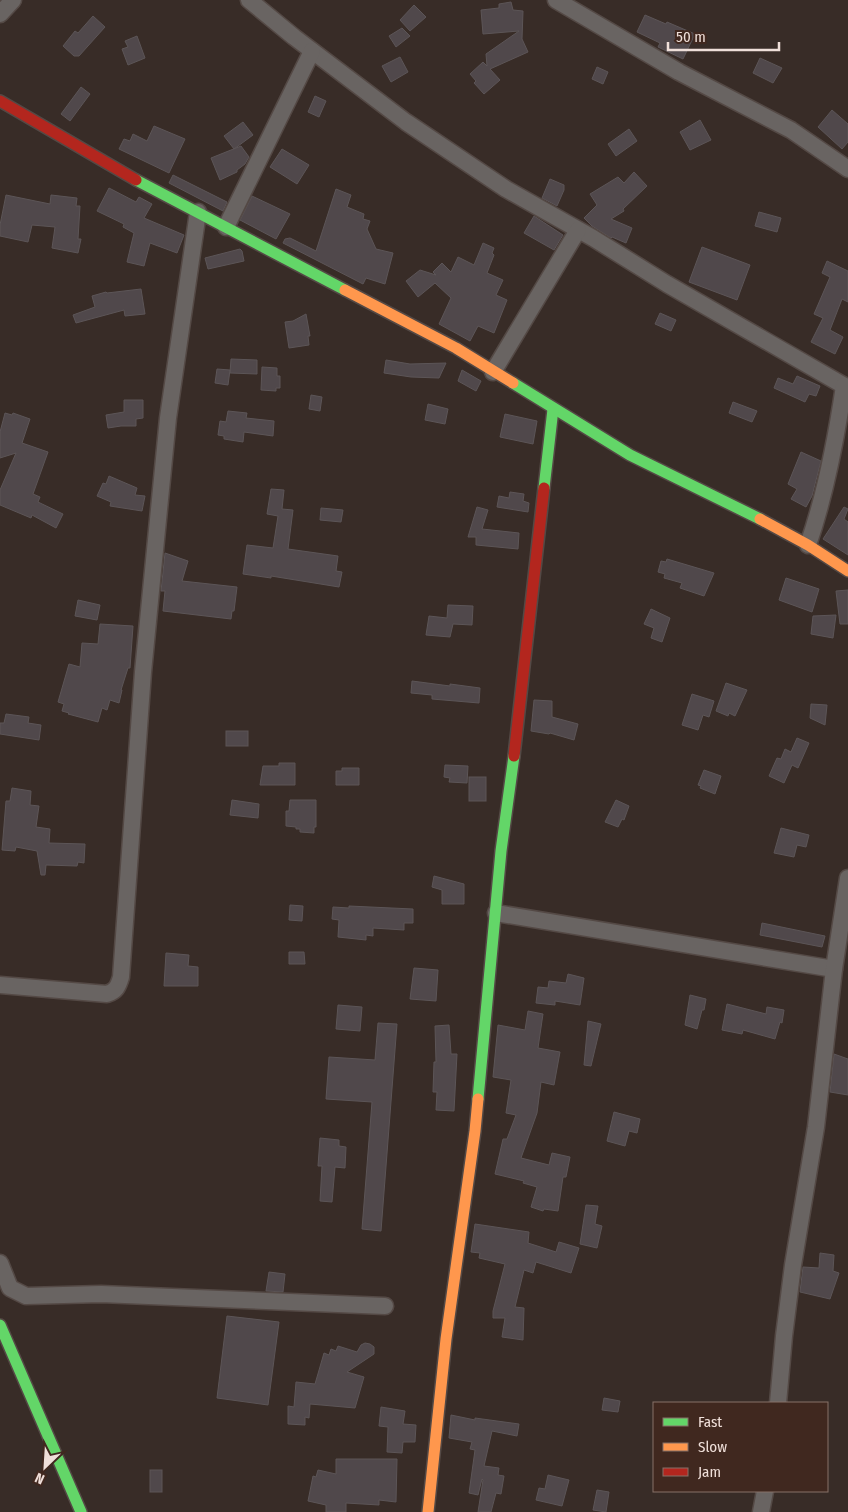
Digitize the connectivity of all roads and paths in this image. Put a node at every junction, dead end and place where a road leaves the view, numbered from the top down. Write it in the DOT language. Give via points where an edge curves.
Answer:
graph roads {
  1 [pos="13,0"];
  2 [pos="249,0"];
  3 [pos="556,0"];
  4 [pos="0,14"];
  5 [pos="312,51"];
  6 [pos="0,101"];
  7 [pos="848,169"];
  8 [pos="198,212"];
  9 [pos="226,227"];
  10 [pos="578,230"];
  11 [pos="493,372"];
  12 [pos="846,387"];
  13 [pos="553,409"];
  14 [pos="808,545"];
  15 [pos="848,571"];
  16 [pos="848,878"];
  17 [pos="496,913"];
  18 [pos="834,969"];
  19 [pos="0,985"];
  20 [pos="0,1263"];
  21 [pos="385,1306"];
  22 [pos="0,1325"];
  23 [pos="778,1402"];
  24 [pos="765,1492"];
  25 [pos="81,1512"];
  26 [pos="428,1512"];
  27 [pos="762,1512"];
  1 -- 4 [label="street"];
  2 -- 5 [label="street"];
  3 -- 7 [label="street" via="679,72 791,130"];
  5 -- 9 [label="street"];
  5 -- 10 [label="street" via="406,122 506,189"];
  6 -- 8 [label="street" via="116,170"];
  8 -- 9 [label="street"];
  8 -- 19 [label="street" via="168,418 143,672 121,978 114,992 107,994"];
  9 -- 11 [label="street" via="456,348"];
  10 -- 11 [label="street"];
  10 -- 12 [label="street"];
  11 -- 13 [label="street"];
  12 -- 14 [label="street" via="818,515"];
  13 -- 14 [label="street" via="630,455"];
  13 -- 17 [label="street"];
  14 -- 15 [label="street"];
  16 -- 18 [label="street"];
  17 -- 18 [label="street"];
  17 -- 26 [label="street" via="476,1131 446,1339"];
  18 -- 23 [label="street" via="816,1127 793,1265"];
  20 -- 21 [label="street" via="10,1288 26,1296 101,1294"];
  22 -- 25 [label="street"];
  24 -- 27 [label="street"];
}
